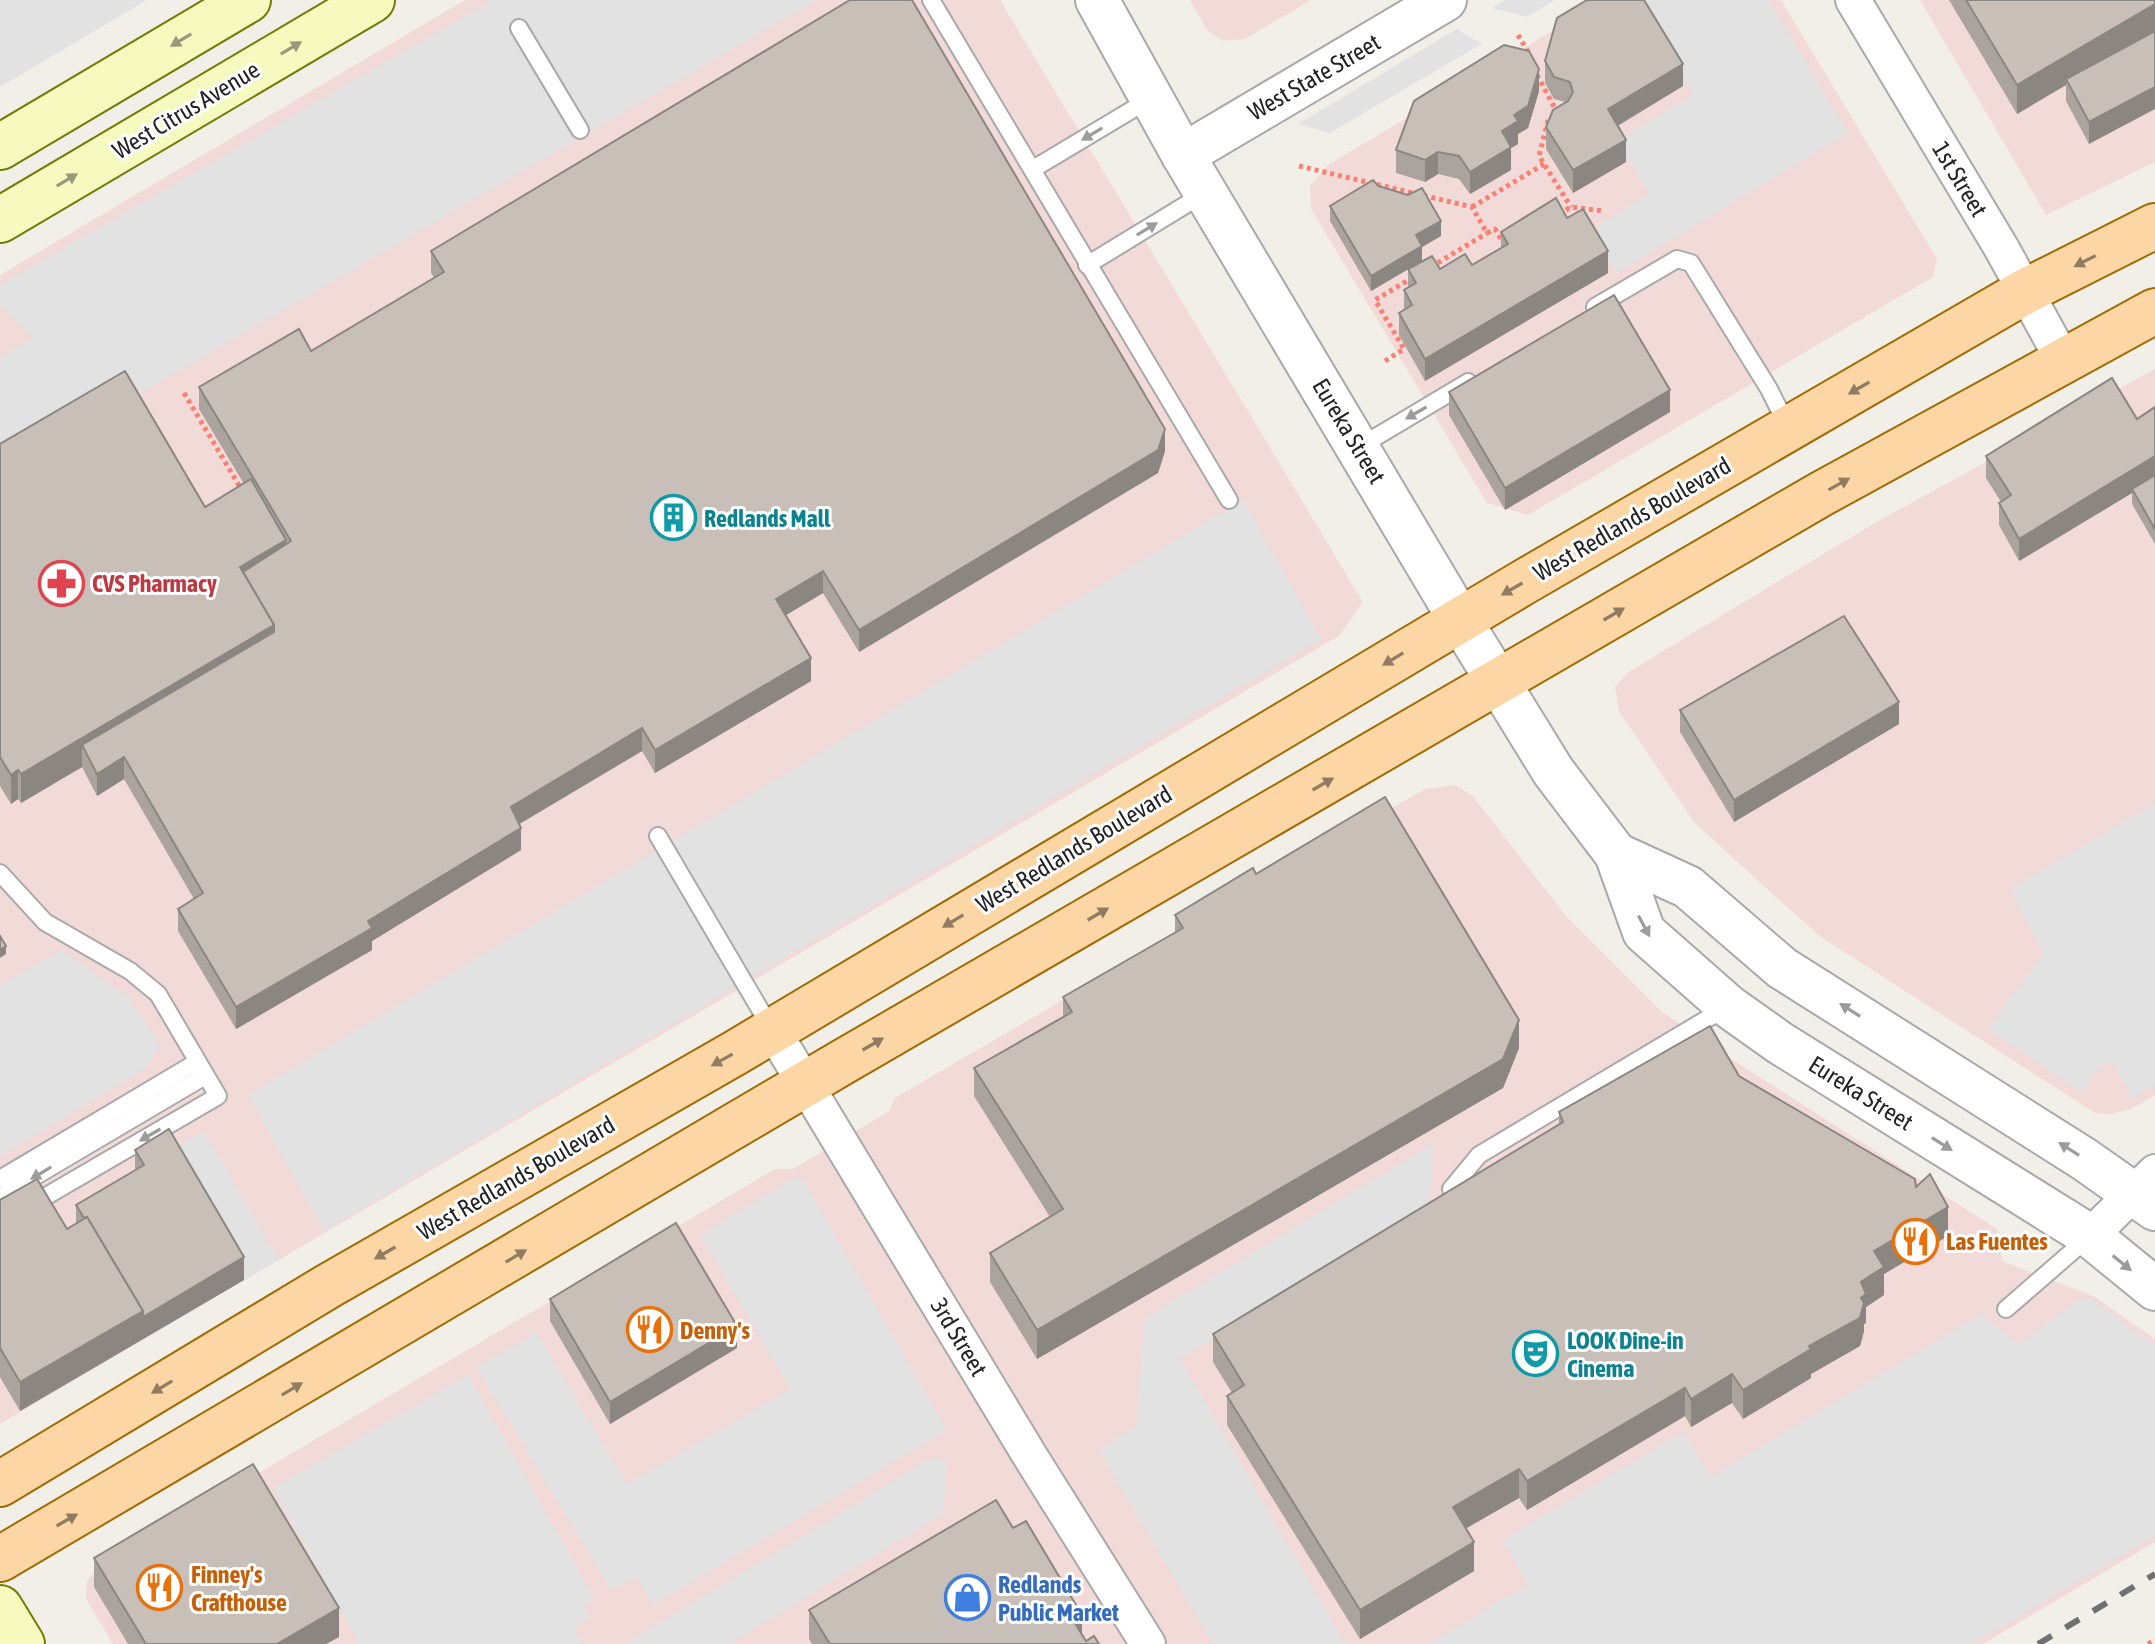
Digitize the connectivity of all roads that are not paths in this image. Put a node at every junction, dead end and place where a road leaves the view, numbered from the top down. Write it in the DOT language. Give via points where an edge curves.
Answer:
graph roads {
  1 [pos="248,0"];
  2 [pos="372,0"];
  3 [pos="931,0"];
  4 [pos="1097,0"];
  5 [pos="1445,0"];
  6 [pos="1853,0"];
  7 [pos="519,28"];
  8 [pos="1150,99"];
  9 [pos="580,130"];
  10 [pos="0,147"];
  11 [pos="1183,155"];
  12 [pos="1033,169"];
  13 [pos="1206,192"];
  14 [pos="0,220"];
  15 [pos="2155,226"];
  16 [pos="1087,265"];
  17 [pos="2024,292"];
  18 [pos="2155,311"];
  19 [pos="1580,316"];
  20 [pos="2063,360"];
  21 [pos="1484,373"];
  22 [pos="1789,429"];
  23 [pos="1359,447"];
  24 [pos="1229,500"];
  25 [pos="1460,620"];
  26 [pos="1498,681"];
  27 [pos="658,836"];
  28 [pos="1616,854"];
  29 [pos="0,873"];
  30 [pos="1728,1006"];
  31 [pos="772,1029"];
  32 [pos="201,1069"];
  33 [pos="806,1084"];
  34 [pos="0,1179"];
  35 [pos="1451,1189"];
  36 [pos="2148,1191"];
  37 [pos="0,1197"];
  38 [pos="0,1223"];
  39 [pos="2090,1236"];
  40 [pos="2155,1289"];
  41 [pos="2006,1309"];
  42 [pos="0,1484"];
  43 [pos="0,1559"];
  44 [pos="0,1608"];
  45 [pos="22,1644"];
  46 [pos="1148,1644"];
  1 -- 10 [label="main road, one-way"];
  14 -- 2 [label="main road, West Citrus Avenue, one-way"];
  3 -- 12 [label="lane"];
  4 -- 8 [label="street, Eureka Street"];
  5 -- 11 [label="street, West State Street"];
  6 -- 17 [label="street, 1st Street"];
  7 -- 9 [label="lane"];
  8 -- 11 [label="street, Eureka Street"];
  8 -- 12 [label="lane, one-way"];
  11 -- 13 [label="street, Eureka Street"];
  12 -- 16 [label="lane"];
  16 -- 13 [label="lane, one-way"];
  13 -- 23 [label="street, Eureka Street"];
  15 -- 17 [label="main road, West Redlands Boulevard, one-way"];
  16 -- 24 [label="lane"];
  17 -- 20 [label="street, 1st Street"];
  17 -- 22 [label="main road, West Redlands Boulevard, one-way"];
  18 -- 20 [label="main road"];
  19 -- 22 [label="lane" via="1677,259 1691,263"];
  26 -- 20 [label="main road, one-way"];
  21 -- 23 [label="lane, one-way"];
  22 -- 25 [label="main road, West Redlands Boulevard, one-way"];
  23 -- 25 [label="street, Eureka Street"];
  25 -- 26 [label="street, Eureka Street"];
  25 -- 31 [label="main road, West Redlands Boulevard, one-way"];
  26 -- 28 [label="street, Eureka Street" via="1553,771"];
  33 -- 26 [label="main road, one-way"];
  27 -- 31 [label="lane"];
  28 -- 30 [label="street, Eureka Street, one-way" via="1644,932"];
  36 -- 28 [label="street, Eureka Street, one-way" via="2084,1159 1782,968 1688,887"];
  29 -- 32 [label="lane" via="36,915 130,971 158,994"];
  30 -- 35 [label="lane" via="1479,1155"];
  30 -- 39 [label="street, Eureka Street, one-way"];
  31 -- 33 [label="street, 3rd Street"];
  31 -- 42 [label="main road, West Redlands Boulevard, one-way"];
  32 -- 34 [label="lane"];
  32 -- 37 [label="lane, one-way"];
  32 -- 38 [label="lane, one-way" via="218,1096"];
  43 -- 33 [label="main road, one-way"];
  33 -- 46 [label="street, 3rd Street"];
  36 -- 39 [label="street"];
  39 -- 40 [label="street, Eureka Street, one-way"];
  39 -- 41 [label="lane"];
  44 -- 45 [label="main road"];
}
